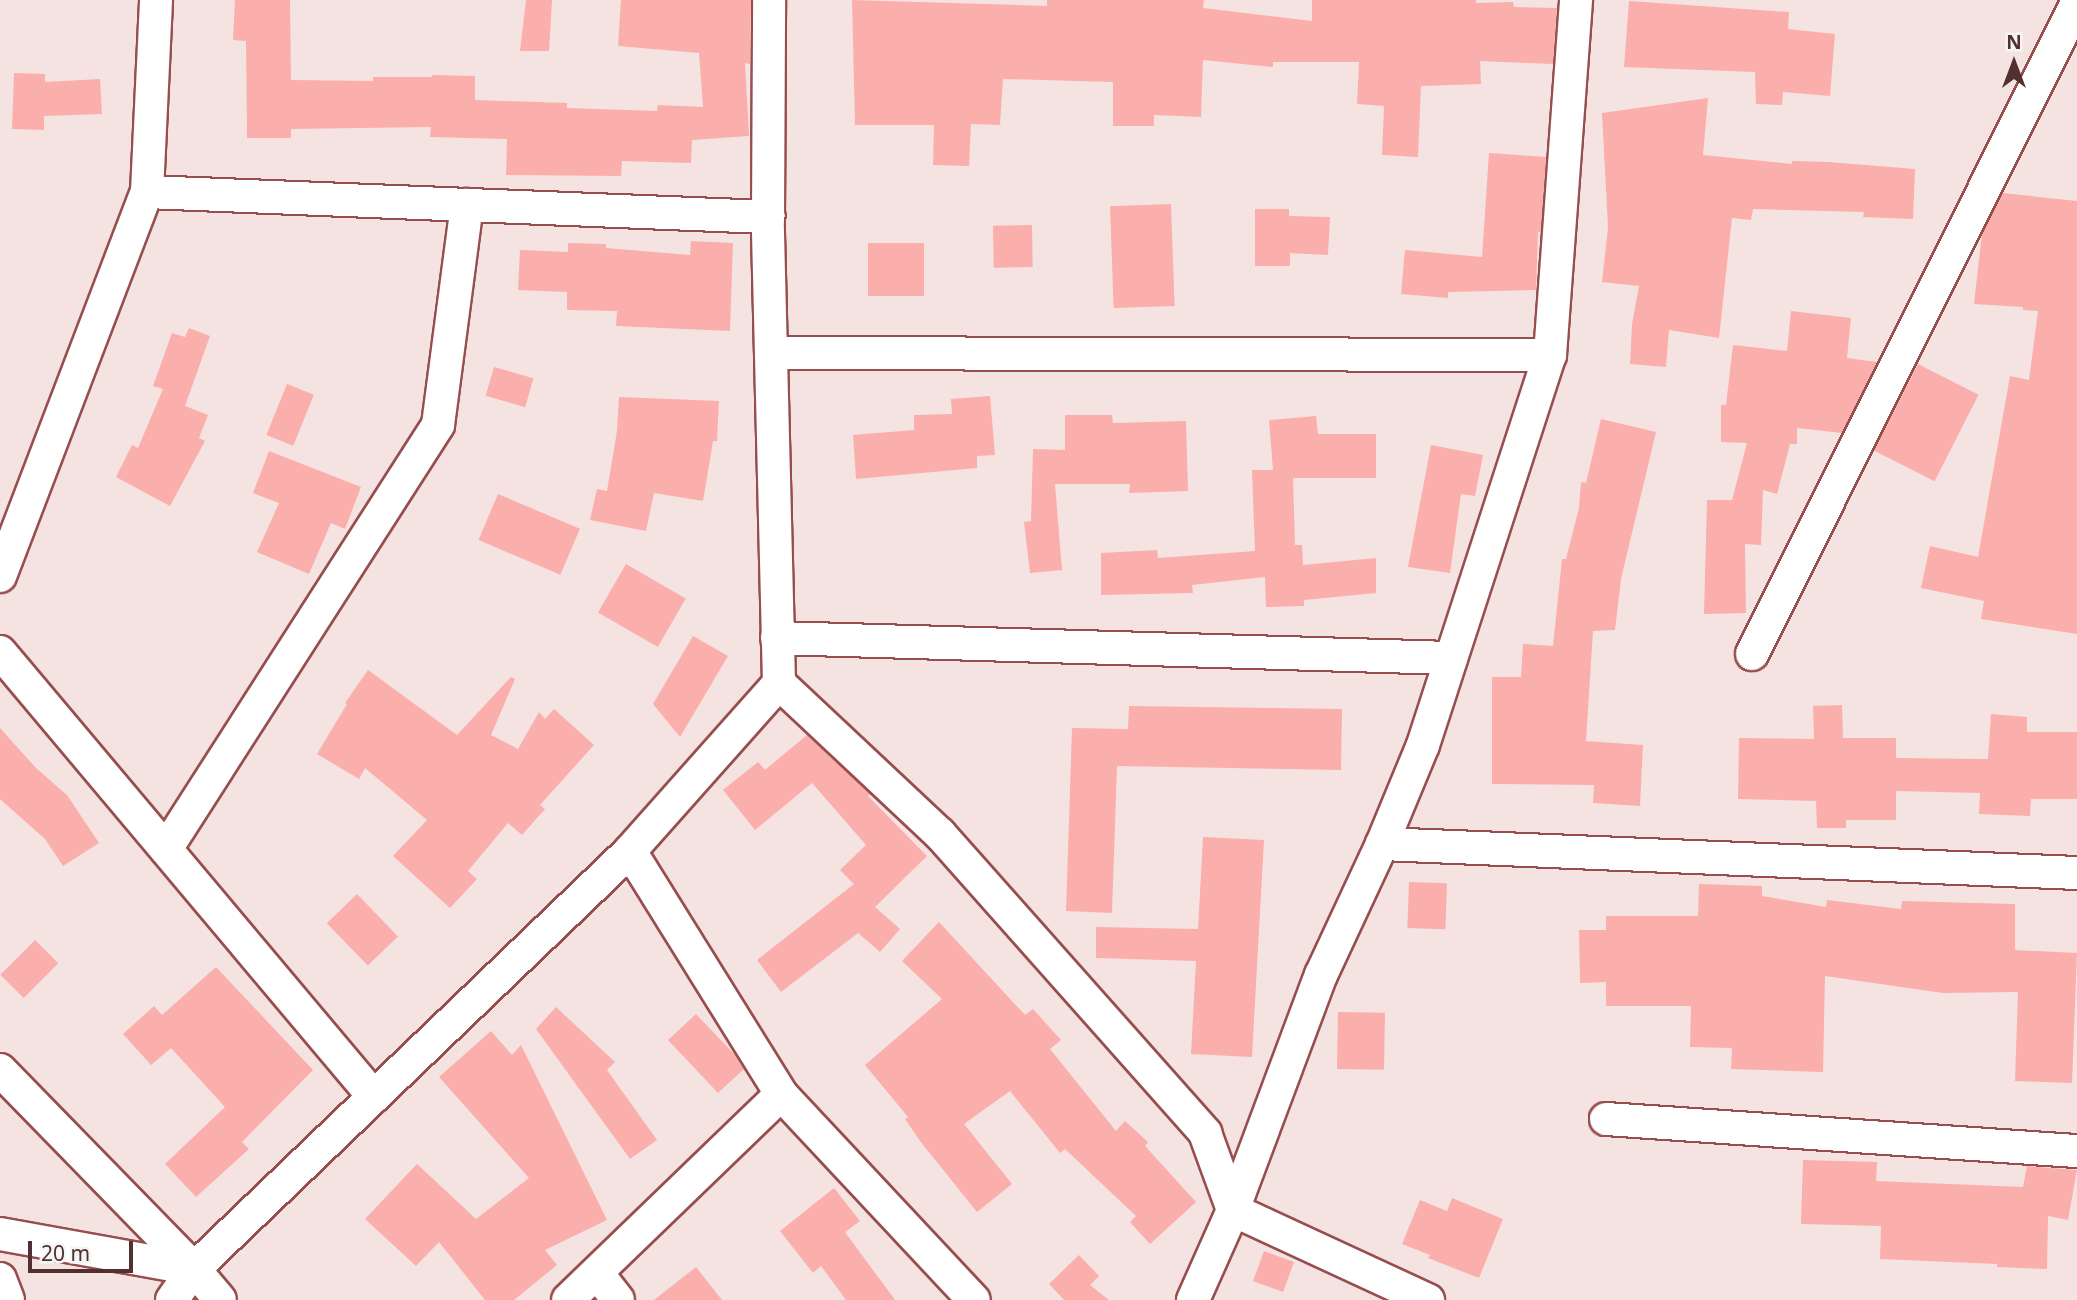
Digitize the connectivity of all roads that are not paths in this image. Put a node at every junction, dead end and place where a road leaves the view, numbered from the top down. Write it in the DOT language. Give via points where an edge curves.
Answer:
graph roads {
  1 [pos="156,0"];
  2 [pos="769,0"];
  3 [pos="1576,0"];
  4 [pos="2077,3"];
  5 [pos="148,192"];
  6 [pos="467,205"];
  7 [pos="768,217"];
  8 [pos="771,353"];
  9 [pos="1550,355"];
  10 [pos="0,576"];
  11 [pos="778,638"];
  12 [pos="0,652"];
  13 [pos="1752,654"];
  14 [pos="1451,658"];
  15 [pos="779,683"];
  16 [pos="1382,844"];
  17 [pos="166,849"];
  18 [pos="630,851"];
  19 [pos="2077,873"];
  20 [pos="0,1070"];
  21 [pos="781,1094"];
  22 [pos="374,1097"];
  23 [pos="1606,1119"];
  24 [pos="2077,1151"];
  25 [pos="1233,1210"];
  26 [pos="0,1234"];
  27 [pos="194,1269"];
  28 [pos="597,1273"];
  29 [pos="0,1279"];
  30 [pos="8,1300"];
  31 [pos="173,1300"];
  32 [pos="220,1300"];
  33 [pos="568,1300"];
  34 [pos="618,1300"];
  35 [pos="974,1300"];
  36 [pos="1193,1300"];
  37 [pos="1428,1300"];
  1 -- 5 [label="street"];
  2 -- 7 [label="street"];
  3 -- 9 [label="street"];
  4 -- 13 [label="street"];
  5 -- 6 [label="street"];
  5 -- 10 [label="street"];
  6 -- 7 [label="street"];
  6 -- 17 [label="street" via="438,425"];
  7 -- 8 [label="street"];
  8 -- 9 [label="street"];
  8 -- 11 [label="street"];
  9 -- 14 [label="street"];
  11 -- 14 [label="street"];
  11 -- 15 [label="street"];
  12 -- 17 [label="street"];
  14 -- 16 [label="street" via="1423,745"];
  15 -- 18 [label="street"];
  15 -- 25 [label="street" via="940,834 1205,1133"];
  16 -- 19 [label="street"];
  16 -- 25 [label="street" via="1321,975"];
  17 -- 22 [label="street"];
  18 -- 21 [label="street"];
  18 -- 22 [label="street"];
  20 -- 27 [label="street"];
  21 -- 28 [label="street"];
  21 -- 35 [label="street"];
  22 -- 27 [label="street"];
  23 -- 24 [label="street"];
  25 -- 36 [label="street"];
  25 -- 37 [label="street"];
  26 -- 27 [label="street"];
  27 -- 31 [label="street"];
  27 -- 32 [label="street"];
  28 -- 33 [label="street"];
  28 -- 34 [label="street"];
  29 -- 30 [label="street"];
}
